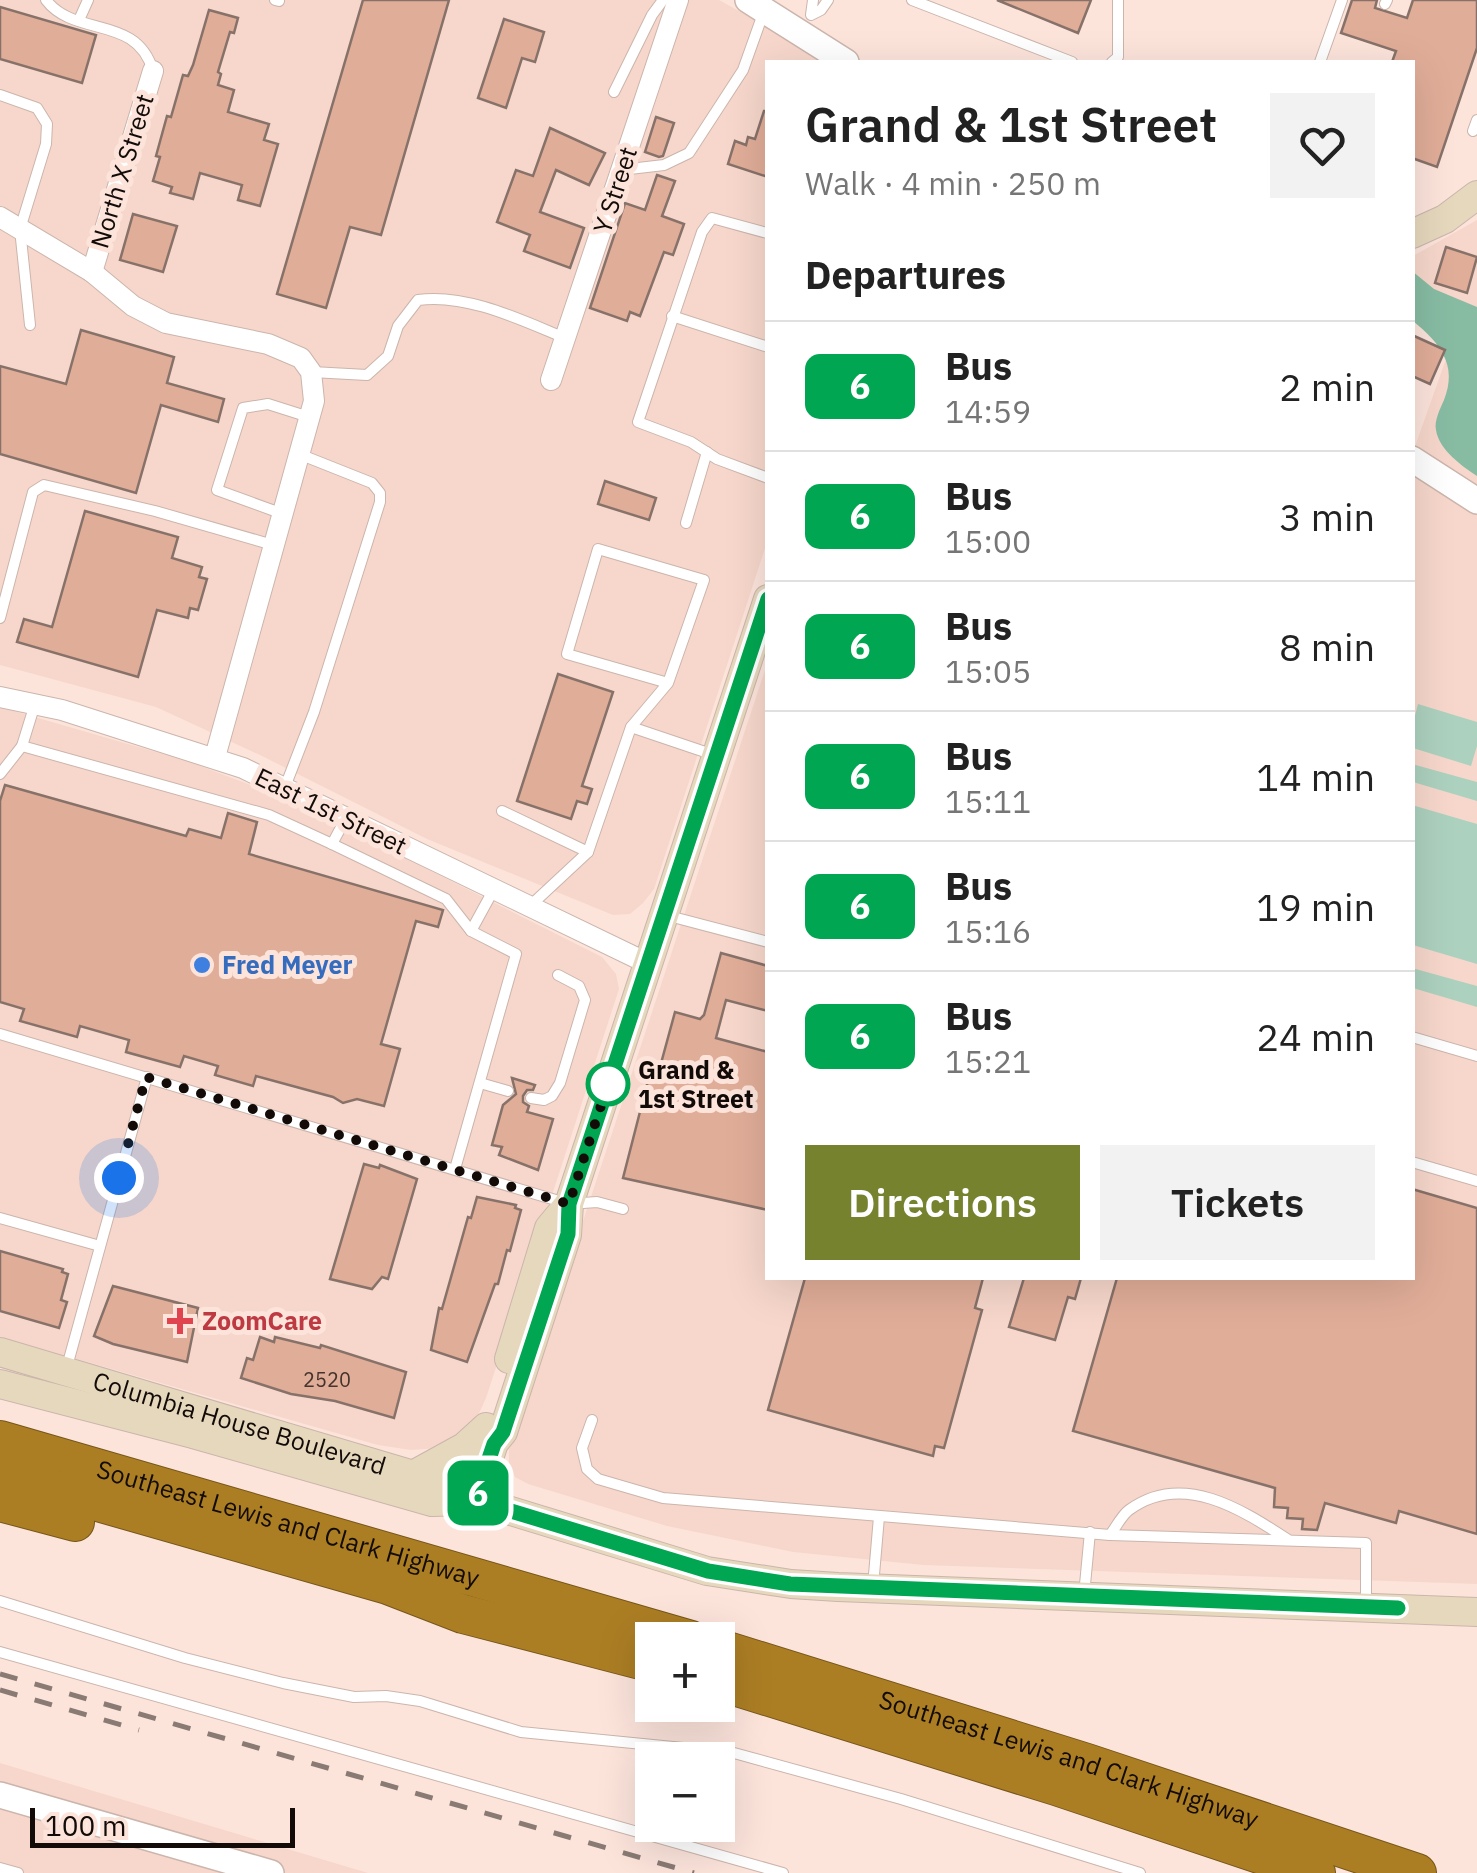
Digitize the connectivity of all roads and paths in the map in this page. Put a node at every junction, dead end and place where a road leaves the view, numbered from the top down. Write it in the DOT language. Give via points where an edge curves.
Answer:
graph roads {
  1 [pos="46,0"];
  2 [pos="88,0"];
  3 [pos="662,0"];
  4 [pos="678,0"];
  5 [pos="813,0"];
  6 [pos="828,0"];
  7 [pos="912,0"];
  8 [pos="1118,0"];
  9 [pos="1342,0"];
  10 [pos="755,3"];
  11 [pos="80,20"];
  12 [pos="805,24"];
  13 [pos="844,60"];
  14 [pos="1067,60"];
  15 [pos="1114,60"];
  16 [pos="1321,60"];
  17 [pos="153,71"];
  18 [pos="614,92"];
  19 [pos="0,95"];
  20 [pos="621,170"];
  21 [pos="1477,195"];
  22 [pos="0,217"];
  23 [pos="20,229"];
  24 [pos="765,233"];
  25 [pos="1415,233"];
  26 [pos="92,272"];
  27 [pos="672,316"];
  28 [pos="30,324"];
  29 [pos="565,338"];
  30 [pos="765,346"];
  31 [pos="311,372"];
  32 [pos="551,380"];
  33 [pos="312,409"];
  34 [pos="707,452"];
  35 [pos="299,454"];
  36 [pos="1415,461"];
  37 [pos="765,477"];
  38 [pos="1477,502"];
  39 [pos="283,514"];
  40 [pos="686,523"];
  41 [pos="274,545"];
  42 [pos="765,616"];
  43 [pos="0,618"];
  44 [pos="758,659"];
  45 [pos="668,683"];
  46 [pos="0,696"];
  47 [pos="35,704"];
  48 [pos="631,727"];
  49 [pos="22,746"];
  50 [pos="716,756"];
  51 [pos="215,757"];
  52 [pos="0,774"];
  53 [pos="285,787"];
  54 [pos="502,811"];
  55 [pos="346,818"];
  56 [pos="332,844"];
  57 [pos="588,852"];
  58 [pos="494,888"];
  59 [pos="530,906"];
  60 [pos="663,914"];
  61 [pos="471,932"];
  62 [pos="765,941"];
  63 [pos="647,962"];
  64 [pos="558,976"];
  65 [pos="0,1034"];
  66 [pos="1415,1038"];
  67 [pos="1477,1056"];
  68 [pos="146,1077"];
  69 [pos="480,1083"];
  70 [pos="508,1092"];
  71 [pos="531,1098"];
  72 [pos="1415,1163"];
  73 [pos="455,1170"];
  74 [pos="1477,1182"];
  75 [pos="569,1204"];
  76 [pos="622,1209"];
  77 [pos="0,1218"];
  78 [pos="100,1246"];
  79 [pos="0,1352"];
  80 [pos="0,1370"];
  81 [pos="66,1371"];
  82 [pos="0,1384"];
  83 [pos="592,1420"];
  84 [pos="490,1435"];
  85 [pos="0,1440"];
  86 [pos="0,1474"];
  87 [pos="413,1475"];
  88 [pos="475,1500"];
  89 [pos="0,1502"];
  90 [pos="879,1517"];
  91 [pos="1090,1532"];
  92 [pos="1110,1534"];
  93 [pos="1290,1541"];
  94 [pos="873,1588"];
  95 [pos="1084,1596"];
  96 [pos="0,1602"];
  97 [pos="1366,1607"];
  98 [pos="1477,1612"];
  99 [pos="463,1614"];
  100 [pos="635,1624"];
  101 [pos="0,1652"];
  102 [pos="735,1653"];
  103 [pos="635,1660"];
  104 [pos="735,1686"];
  105 [pos="0,1795"];
  106 [pos="0,1868"];
  107 [pos="18,1873"];
  108 [pos="271,1873"];
  109 [pos="784,1873"];
  110 [pos="1140,1873"];
  111 [pos="1316,1873"];
  112 [pos="1417,1873"];
  1 -- 11 [label="lane" via="63,16"];
  2 -- 11 [label="lane"];
  3 -- 18 [label="lane"];
  4 -- 20 [label="street, Y Street"];
  5 -- 12 [label="lane"];
  6 -- 12 [label="lane"];
  7 -- 14 [label="lane"];
  8 -- 15 [label="lane"];
  9 -- 16 [label="lane"];
  10 -- 12 [label="street"];
  10 -- 20 [label="lane" via="743,70 688,154 664,166"];
  11 -- 17 [label="lane" via="126,35 142,47"];
  12 -- 13 [label="street"];
  17 -- 26 [label="street, North X Street"];
  19 -- 23 [label="lane" via="36,108 47,124"];
  20 -- 29 [label="street, Y Street"];
  21 -- 25 [label="main road"];
  22 -- 23 [label="street"];
  23 -- 26 [label="street"];
  23 -- 28 [label="lane"];
  24 -- 27 [label="lane" via="712,218"];
  26 -- 31 [label="street" via="166,323 268,344 301,358"];
  27 -- 30 [label="lane"];
  27 -- 34 [label="lane" via="638,422"];
  29 -- 31 [label="lane" via="437,297 418,300 398,326 388,356 368,375"];
  29 -- 32 [label="street, Y Street"];
  31 -- 33 [label="street"];
  33 -- 35 [label="street"];
  33 -- 39 [label="lane" via="242,408 216,490"];
  34 -- 37 [label="lane"];
  34 -- 40 [label="lane"];
  35 -- 39 [label="street"];
  35 -- 53 [label="lane" via="372,483 380,502"];
  36 -- 38 [label="street"];
  39 -- 41 [label="street"];
  41 -- 43 [label="lane" via="44,485 33,492"];
  41 -- 51 [label="street"];
  42 -- 44 [label="main road"];
  44 -- 50 [label="main road"];
  45 -- 45 [label="lane" via="704,580 598,549 567,654"];
  45 -- 48 [label="lane"];
  46 -- 47 [label="street, East 1st Street"];
  47 -- 49 [label="lane"];
  47 -- 51 [label="street, East 1st Street"];
  48 -- 50 [label="lane"];
  48 -- 57 [label="lane"];
  49 -- 52 [label="lane"];
  49 -- 56 [label="lane" via="270,816"];
  50 -- 60 [label="main road"];
  51 -- 53 [label="street, East 1st Street"];
  53 -- 55 [label="street, East 1st Street"];
  54 -- 57 [label="lane"];
  55 -- 56 [label="lane"];
  55 -- 58 [label="street, East 1st Street"];
  56 -- 61 [label="lane" via="446,899"];
  57 -- 59 [label="lane"];
  58 -- 59 [label="street, East 1st Street"];
  58 -- 61 [label="lane"];
  59 -- 63 [label="street, East 1st Street"];
  60 -- 62 [label="lane"];
  60 -- 63 [label="main road"];
  61 -- 69 [label="lane" via="516,954"];
  63 -- 75 [label="main road"];
  64 -- 71 [label="lane" via="580,986 584,1006 556,1091 544,1100"];
  65 -- 68 [label="lane"];
  66 -- 67 [label="lane"];
  68 -- 73 [label="lane"];
  68 -- 78 [label="lane"];
  69 -- 70 [label="lane"];
  69 -- 73 [label="lane"];
  72 -- 74 [label="lane"];
  73 -- 75 [label="lane"];
  75 -- 76 [label="lane"];
  75 -- 84 [label="main road" via="549,1228"];
  77 -- 78 [label="lane"];
  78 -- 81 [label="lane"];
  79 -- 81 [label="main road, Columbia House Boulevard"];
  80 -- 81 [label="street" via="47,1381"];
  81 -- 87 [label="main road, Columbia House Boulevard"];
  82 -- 88 [label="main road, Columbia House Boulevard" via="432,1502"];
  83 -- 90 [label="lane" via="582,1456 598,1478 663,1498"];
  84 -- 87 [label="main road"];
  84 -- 88 [label="main road"];
  85 -- 100 [label="highway, Southeast Lewis and Clark Highway"];
  86 -- 99 [label="highway, Southeast Lewis and Clark Highway" via="388,1585"];
  87 -- 88 [label="main road, Columbia House Boulevard"];
  88 -- 94 [label="main road, Columbia House Boulevard" via="708,1571"];
  89 -- 99 [label="highway" via="382,1604"];
  90 -- 91 [label="lane"];
  90 -- 94 [label="lane"];
  91 -- 92 [label="lane"];
  91 -- 95 [label="lane"];
  92 -- 93 [label="lane"];
  92 -- 93 [label="lane" via="1128,1510 1162,1494 1202,1494"];
  93 -- 97 [label="lane" via="1366,1543"];
  94 -- 95 [label="main road, Columbia House Boulevard"];
  95 -- 97 [label="main road, Columbia House Boulevard"];
  96 -- 110 [label="lane" via="185,1658 354,1697 420,1701 521,1732 734,1753"];
  97 -- 98 [label="main road, Columbia House Boulevard"];
  99 -- 103 [label="highway, Southeast Lewis and Clark Highway"];
  101 -- 109 [label="lane"];
  102 -- 112 [label="highway, Southeast Lewis and Clark Highway"];
  104 -- 111 [label="highway, Southeast Lewis and Clark Highway"];
  105 -- 108 [label="street"];
  106 -- 107 [label="lane"];
}
